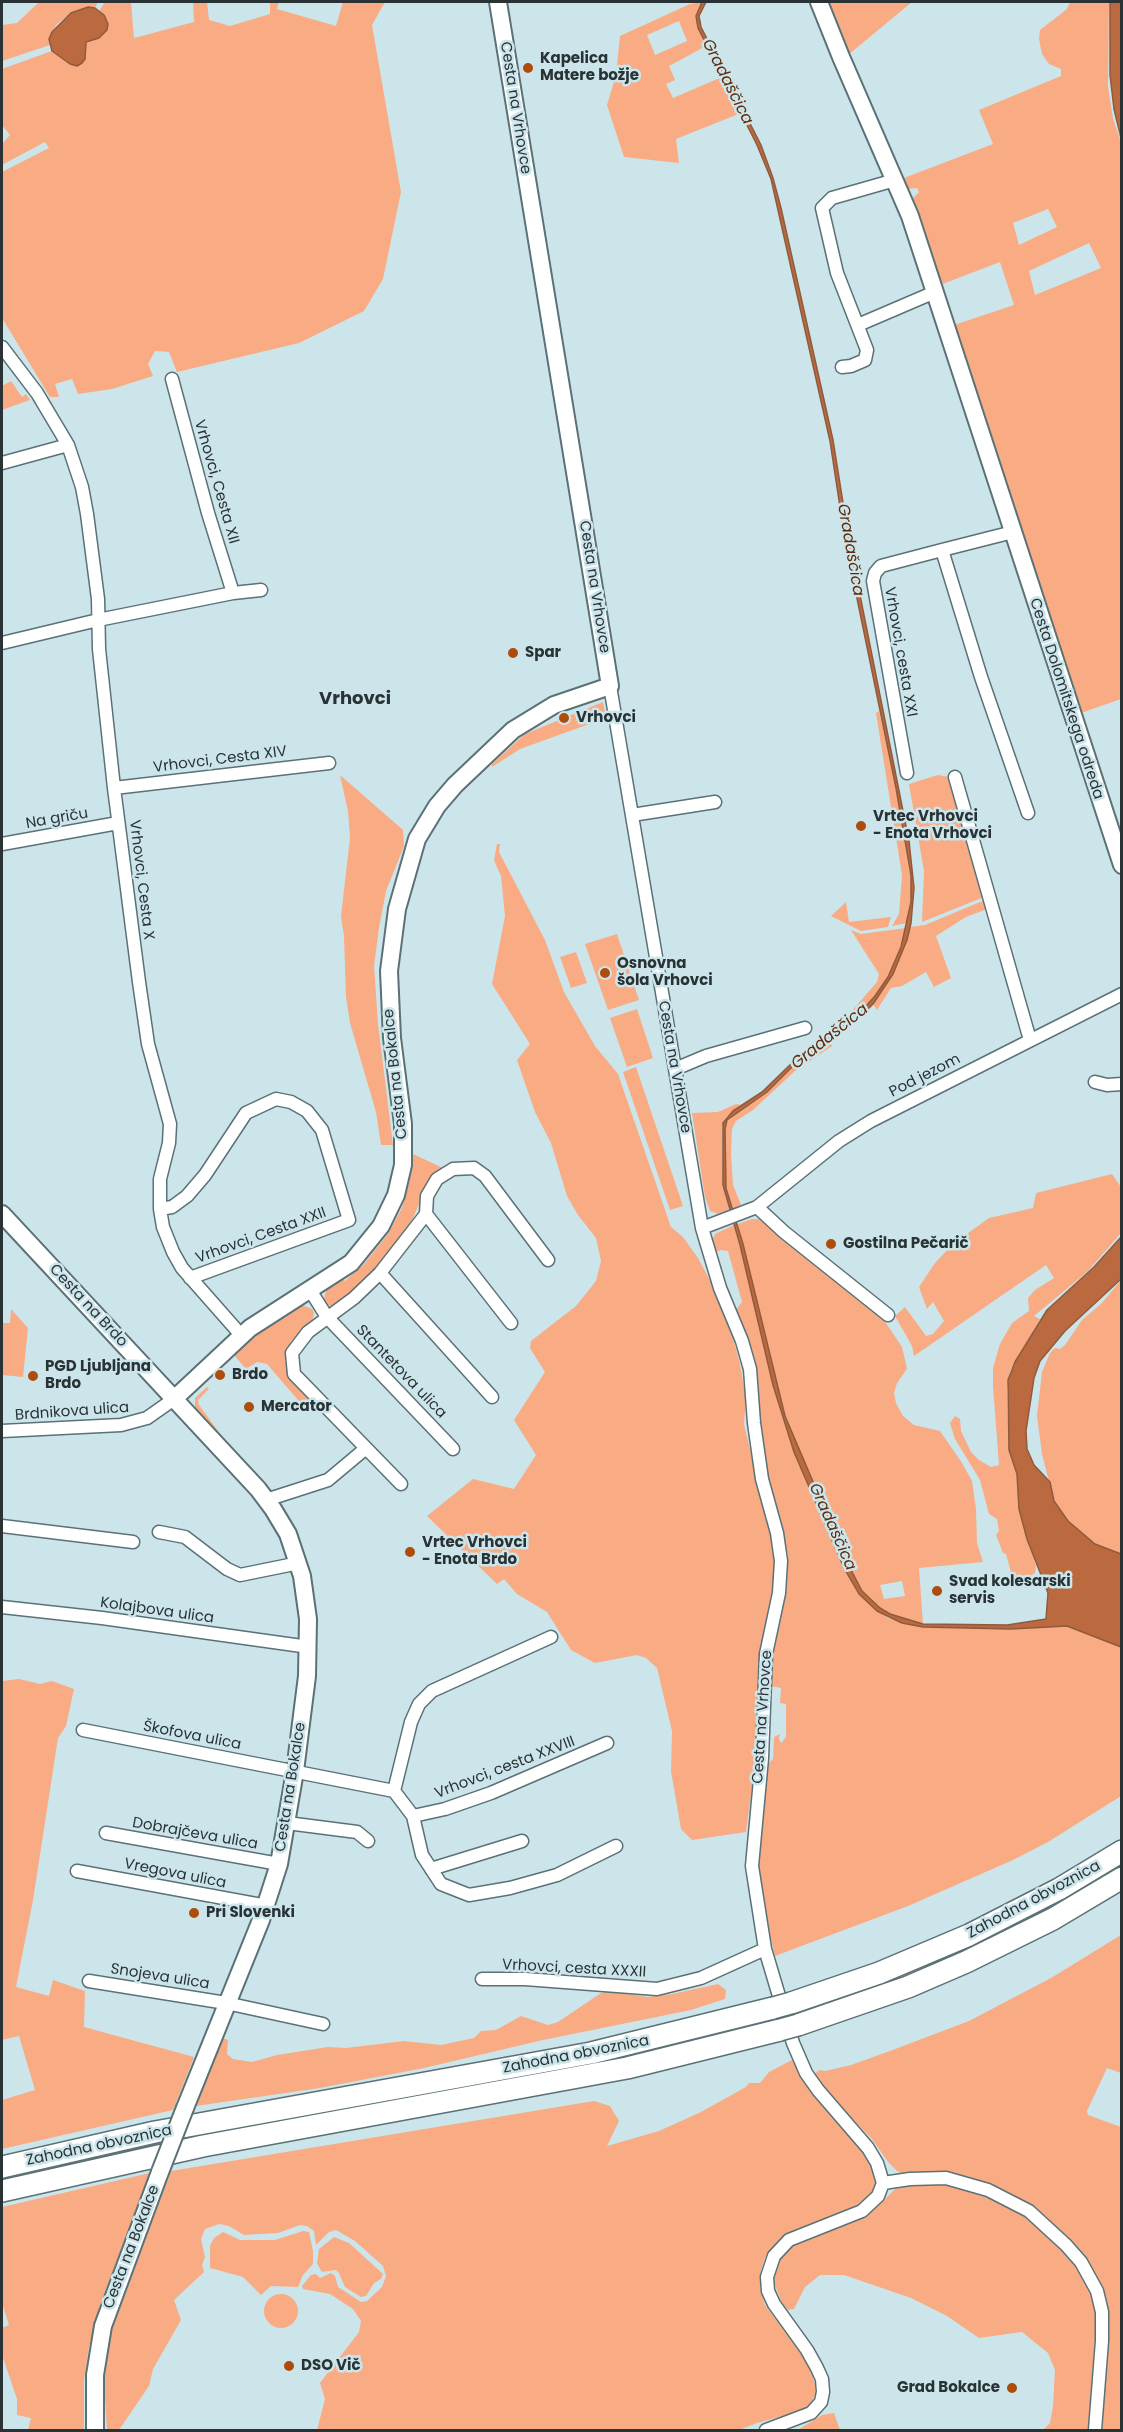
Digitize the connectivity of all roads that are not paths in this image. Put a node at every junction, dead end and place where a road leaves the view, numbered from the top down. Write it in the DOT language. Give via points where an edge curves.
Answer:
graph roads {
  1 [pos="498,2"];
  2 [pos="819,2"];
  3 [pos="895,180"];
  4 [pos="935,292"];
  5 [pos="858,325"];
  6 [pos="2,347"];
  7 [pos="842,367"];
  8 [pos="172,379"];
  9 [pos="68,445"];
  10 [pos="2,463"];
  11 [pos="1012,532"];
  12 [pos="942,550"];
  13 [pos="261,590"];
  14 [pos="233,594"];
  15 [pos="98,620"];
  16 [pos="2,643"];
  17 [pos="610,686"];
  18 [pos="329,763"];
  19 [pos="907,773"];
  20 [pos="955,777"];
  21 [pos="114,788"];
  22 [pos="715,802"];
  23 [pos="1028,813"];
  24 [pos="632,815"];
  25 [pos="118,823"];
  26 [pos="2,844"];
  27 [pos="1122,865"];
  28 [pos="1122,994"];
  29 [pos="805,1029"];
  30 [pos="1030,1040"];
  31 [pos="675,1069"];
  32 [pos="1095,1082"];
  33 [pos="1122,1084"];
  34 [pos="757,1207"];
  35 [pos="160,1209"];
  36 [pos="2,1214"];
  37 [pos="426,1214"];
  38 [pos="702,1228"];
  39 [pos="548,1260"];
  40 [pos="380,1273"];
  41 [pos="190,1278"];
  42 [pos="310,1290"];
  43 [pos="888,1315"];
  44 [pos="327,1317"];
  45 [pos="512,1323"];
  46 [pos="241,1335"];
  47 [pos="492,1397"];
  48 [pos="174,1399"];
  49 [pos="2,1431"];
  50 [pos="365,1449"];
  51 [pos="453,1449"];
  52 [pos="401,1484"];
  53 [pos="266,1500"];
  54 [pos="2,1526"];
  55 [pos="159,1532"];
  56 [pos="133,1542"];
  57 [pos="299,1563"];
  58 [pos="2,1607"];
  59 [pos="551,1637"];
  60 [pos="309,1647"];
  61 [pos="83,1730"];
  62 [pos="606,1743"];
  63 [pos="295,1770"];
  64 [pos="394,1791"];
  65 [pos="412,1816"];
  66 [pos="287,1823"];
  67 [pos="106,1833"];
  68 [pos="368,1841"];
  69 [pos="522,1841"];
  70 [pos="616,1846"];
  71 [pos="1122,1851"];
  72 [pos="279,1864"];
  73 [pos="431,1869"];
  74 [pos="77,1871"];
  75 [pos="1122,1878"];
  76 [pos="267,1906"];
  77 [pos="765,1949"];
  78 [pos="482,1979"];
  79 [pos="89,1981"];
  80 [pos="226,2003"];
  81 [pos="323,2024"];
  82 [pos="2,2168"];
  83 [pos="883,2183"];
  84 [pos="2,2191"];
  85 [pos="95,2430"];
  86 [pos="766,2430"];
  87 [pos="1095,2430"];
  1 -- 17 [label="street, Cesta na Vrhovce"];
  2 -- 3 [label="street, Cesta Dolomitskega odreda"];
  3 -- 4 [label="street, Cesta Dolomitskega odreda"];
  3 -- 5 [label="street" via="832,198 822,208 837,273"];
  4 -- 5 [label="street"];
  4 -- 11 [label="street, Cesta Dolomitskega odreda"];
  5 -- 7 [label="street" via="867,350 865,360"];
  6 -- 9 [label="street, Vrhovci, Cesta X"];
  8 -- 14 [label="street, Vrhovci, Cesta XII"];
  9 -- 10 [label="street"];
  9 -- 15 [label="street, Vrhovci, Cesta X" via="87,514"];
  11 -- 12 [label="street"];
  11 -- 27 [label="street, Cesta Dolomitskega odreda"];
  12 -- 19 [label="street, Vrhovci, cesta XXI" via="881,566 873,581"];
  12 -- 23 [label="street"];
  13 -- 14 [label="street"];
  14 -- 15 [label="street"];
  15 -- 16 [label="street"];
  15 -- 21 [label="street, Vrhovci, Cesta X"];
  17 -- 24 [label="street, Cesta na Vrhovce"];
  17 -- 42 [label="street, Cesta na Bokalce" via="554,705 513,730 454,785 417,839 397,909 388,971 403,1124 401,1176 388,1215 371,1241 351,1263"];
  18 -- 21 [label="street, Vrhovci, Cesta XIV"];
  20 -- 30 [label="street"];
  21 -- 25 [label="street, Vrhovci, Cesta X"];
  22 -- 24 [label="street"];
  24 -- 31 [label="street, Cesta na Vrhovce"];
  25 -- 26 [label="street, Na griču"];
  25 -- 35 [label="street, Vrhovci, Cesta X" via="148,1044 170,1124 160,1179"];
  28 -- 30 [label="street, Pod jezom"];
  29 -- 31 [label="street" via="706,1056"];
  30 -- 34 [label="street, Pod jezom" via="861,1126"];
  31 -- 38 [label="street, Cesta na Vrhovce"];
  32 -- 33 [label="street"];
  34 -- 38 [label="street, Pod jezom"];
  34 -- 43 [label="street"];
  35 -- 41 [label="street, Vrhovci, Cesta X" via="173,1252"];
  35 -- 41 [label="street, Vrhovci, Cesta XXII" via="172,1207 187,1196 246,1113 276,1099 291,1102 307,1111 322,1130 349,1220"];
  36 -- 48 [label="street, Cesta na Brdo"];
  37 -- 39 [label="street" via="427,1196 437,1179 453,1169 474,1168 485,1176"];
  37 -- 40 [label="street"];
  37 -- 45 [label="street"];
  38 -- 77 [label="street, Cesta na Vrhovce" via="750,1369 760,1468 781,1561 779,1593 766,1654 752,1866"];
  40 -- 44 [label="street"];
  40 -- 47 [label="street"];
  41 -- 46 [label="street, Vrhovci, Cesta X"];
  42 -- 44 [label="street, Stantetova ulica"];
  42 -- 46 [label="street, Cesta na Bokalce"];
  44 -- 50 [label="street" via="291,1353 294,1374"];
  44 -- 51 [label="street, Stantetova ulica"];
  46 -- 48 [label="street, Cesta na Bokalce"];
  48 -- 49 [label="street, Brdnikova ulica" via="147,1418 121,1425"];
  48 -- 53 [label="street, Cesta na Bokalce"];
  50 -- 52 [label="street"];
  50 -- 53 [label="street" via="328,1480"];
  53 -- 57 [label="street, Cesta na Bokalce" via="288,1534"];
  54 -- 56 [label="street"];
  55 -- 57 [label="street" via="185,1537 240,1575"];
  57 -- 60 [label="street, Cesta na Bokalce" via="306,1594"];
  58 -- 60 [label="street, Kolajbova ulica"];
  59 -- 64 [label="street" via="432,1691 419,1704 411,1722"];
  60 -- 63 [label="street, Cesta na Bokalce"];
  61 -- 63 [label="street, Škofova ulica"];
  62 -- 65 [label="street, Vrhovci, cesta XXVIII" via="490,1793"];
  63 -- 64 [label="street, Škofova ulica"];
  63 -- 66 [label="street, Cesta na Bokalce"];
  64 -- 65 [label="street"];
  65 -- 73 [label="street" via="422,1855"];
  66 -- 68 [label="street" via="357,1832"];
  66 -- 72 [label="street, Cesta na Bokalce"];
  67 -- 72 [label="street, Dobrajčeva ulica"];
  69 -- 73 [label="street"];
  70 -- 73 [label="street" via="557,1875 469,1895 441,1884"];
  71 -- 82 [label="highway, Zahodna obvoznica" via="1049,1895 959,1940 782,2006 591,2053 218,2120"];
  72 -- 76 [label="street, Cesta na Bokalce"];
  74 -- 76 [label="street, Vregova ulica"];
  75 -- 84 [label="highway, Zahodna obvoznica" via="1053,1919 966,1962 908,1987 789,2028 617,2070 203,2146"];
  76 -- 80 [label="street, Cesta na Bokalce"];
  77 -- 78 [label="street, Vrhovci, cesta XXXII" via="701,1978 657,1989"];
  77 -- 83 [label="street" via="806,2073 868,2148"];
  79 -- 80 [label="street, Snojeva ulica"];
  80 -- 81 [label="street"];
  80 -- 85 [label="street, Cesta na Bokalce, bridge" via="103,2326 95,2376"];
  83 -- 86 [label="street" via="878,2196 862,2211 789,2240 774,2256 766,2277 768,2291 817,2368 823,2392 812,2413"];
  83 -- 87 [label="street" via="946,2178 988,2190 1029,2211 1081,2262 1097,2291 1102,2312"];
}
